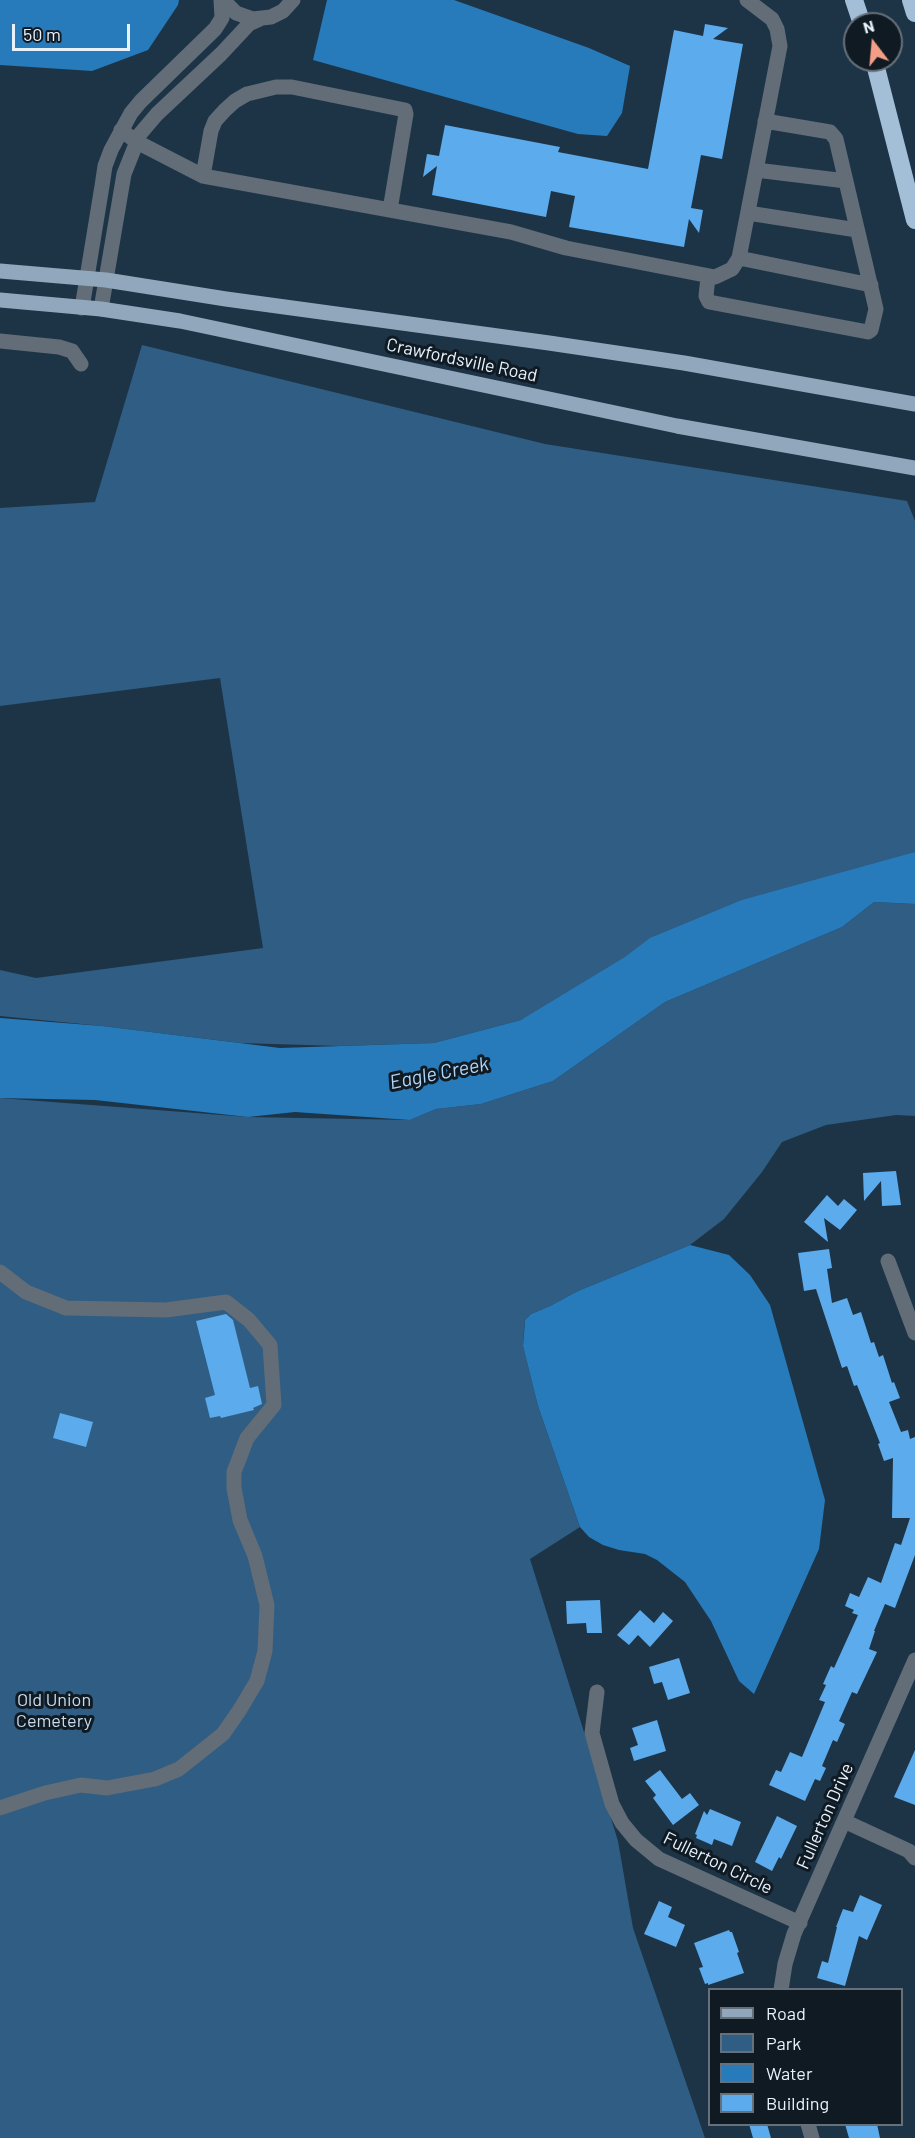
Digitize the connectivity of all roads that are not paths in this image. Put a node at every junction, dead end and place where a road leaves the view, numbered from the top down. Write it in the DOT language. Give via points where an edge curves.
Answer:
graph roads {
  1 [pos="222,0"];
  2 [pos="293,0"];
  3 [pos="747,0"];
  4 [pos="911,0"];
  5 [pos="915,13"];
  6 [pos="260,19"];
  7 [pos="877,72"];
  8 [pos="765,121"];
  9 [pos="121,130"];
  10 [pos="137,142"];
  11 [pos="756,170"];
  12 [pos="203,177"];
  13 [pos="846,181"];
  14 [pos="390,210"];
  15 [pos="748,213"];
  16 [pos="915,220"];
  17 [pos="858,230"];
  18 [pos="739,258"];
  19 [pos="0,271"];
  20 [pos="708,277"];
  21 [pos="86,278"];
  22 [pos="105,280"];
  23 [pos="871,285"];
  24 [pos="0,300"];
  25 [pos="82,308"];
  26 [pos="100,309"];
  27 [pos="0,341"];
  28 [pos="81,364"];
  29 [pos="915,404"];
  30 [pos="915,468"];
  31 [pos="888,1262"];
  32 [pos="0,1272"];
  33 [pos="915,1333"];
  34 [pos="915,1660"];
  35 [pos="597,1692"];
  36 [pos="0,1808"];
  37 [pos="844,1821"];
  38 [pos="915,1858"];
  39 [pos="800,1923"];
  40 [pos="781,1988"];
  1 -- 6 [label="street" via="236,13"];
  1 -- 9 [label="street" via="222,18 215,29 141,101"];
  2 -- 6 [label="street" via="284,11"];
  3 -- 8 [label="street" via="772,19 780,39"];
  4 -- 5 [label="highway"];
  6 -- 10 [label="street" via="249,24 167,104"];
  7 -- 16 [label="highway"];
  8 -- 11 [label="street"];
  8 -- 13 [label="street" via="830,132"];
  9 -- 10 [label="street"];
  9 -- 21 [label="street" via="105,166"];
  10 -- 12 [label="street"];
  10 -- 22 [label="street" via="124,174"];
  11 -- 13 [label="street"];
  11 -- 15 [label="street"];
  12 -- 14 [label="street"];
  12 -- 14 [label="street" via="211,131 225,110 247,94 292,87 405,110"];
  13 -- 17 [label="street"];
  14 -- 20 [label="street" via="511,232 566,249"];
  15 -- 17 [label="street"];
  15 -- 18 [label="street"];
  17 -- 23 [label="street"];
  18 -- 20 [label="street" via="725,274"];
  18 -- 23 [label="street"];
  19 -- 21 [label="main road, Crawfordsville Road"];
  20 -- 23 [label="street" via="709,302 868,332 876,314"];
  21 -- 22 [label="main road, Crawfordsville Road"];
  21 -- 25 [label="street"];
  22 -- 26 [label="street"];
  22 -- 29 [label="main road, Crawfordsville Road" via="684,363"];
  24 -- 25 [label="main road, Crawfordsville Road"];
  25 -- 26 [label="main road, Crawfordsville Road"];
  26 -- 30 [label="main road, Crawfordsville Road" via="220,328 677,426"];
  27 -- 28 [label="street" via="59,347 72,351"];
  31 -- 33 [label="street"];
  32 -- 36 [label="street" via="26,1292 66,1308 166,1310 226,1302 249,1320 270,1345 274,1405 247,1438 234,1472 240,1520 255,1556 267,1605 265,1652 257,1681 239,1711 223,1734 179,1769 155,1779 107,1788 81,1785"];
  34 -- 37 [label="street, Fullerton Drive"];
  35 -- 39 [label="street, Fullerton Circle" via="592,1733 612,1804 636,1840 659,1859"];
  37 -- 38 [label="street" via="909,1851"];
  37 -- 39 [label="street, Fullerton Drive"];
  39 -- 40 [label="street, Fullerton Drive"];
}
